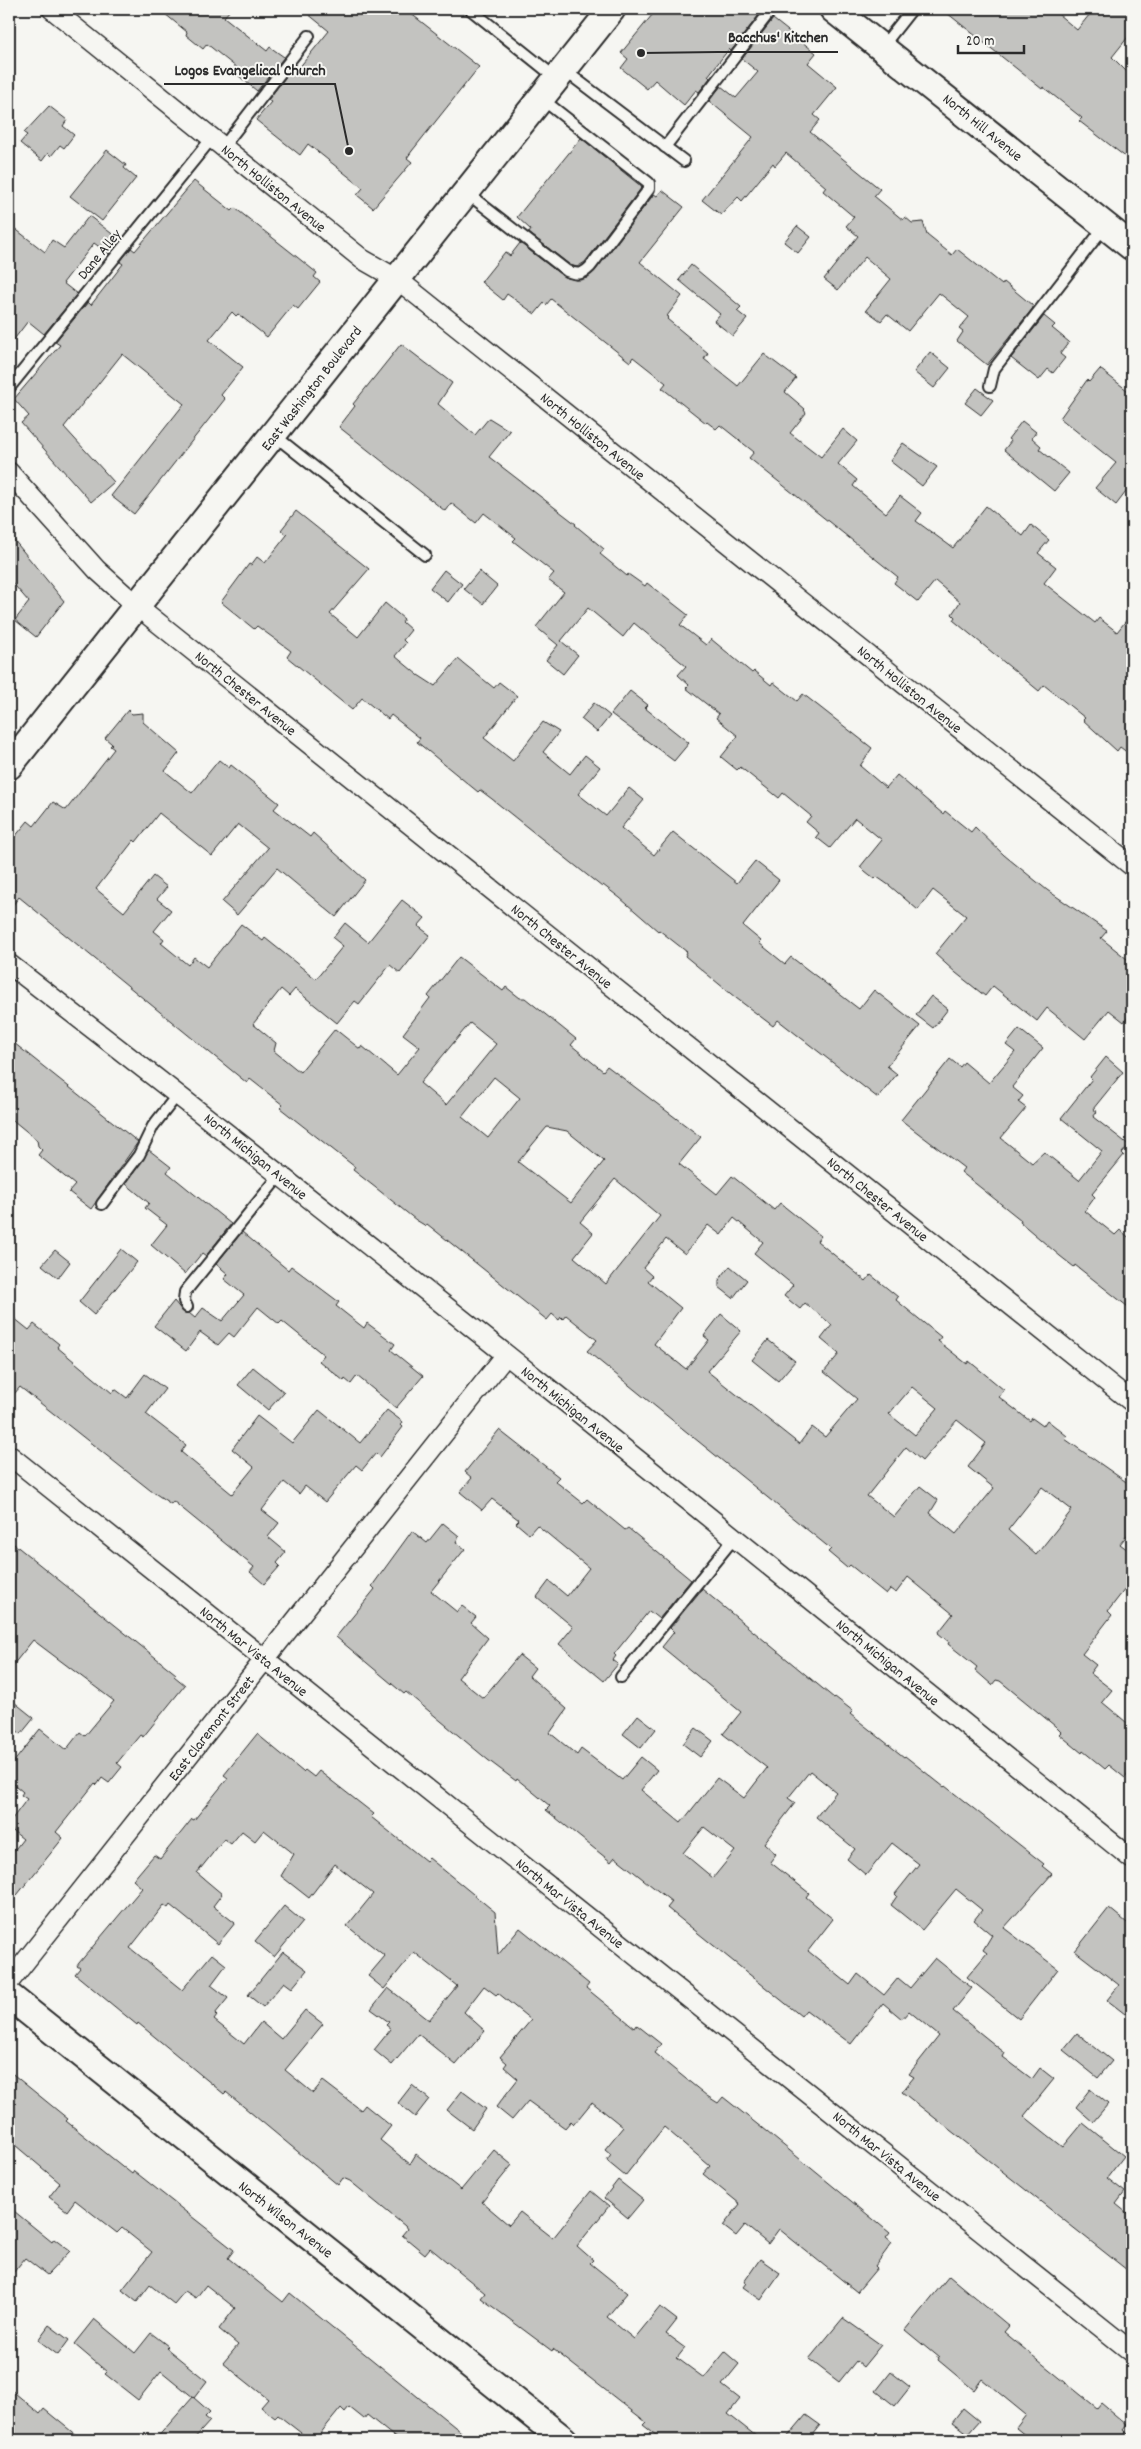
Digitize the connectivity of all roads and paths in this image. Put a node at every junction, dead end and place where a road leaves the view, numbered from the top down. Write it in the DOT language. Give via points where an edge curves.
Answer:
graph roads {
  1 [pos="470,9"];
  2 [pos="612,9"];
  3 [pos="772,9"];
  4 [pos="912,9"];
  5 [pos="60,11"];
  6 [pos="839,11"];
  7 [pos="309,36"];
  8 [pos="882,47"];
  9 [pos="560,74"];
  10 [pos="541,98"];
  11 [pos="218,142"];
  12 [pos="665,147"];
  13 [pos="684,161"];
  14 [pos="466,192"];
  15 [pos="1105,225"];
  16 [pos="1132,247"];
  17 [pos="397,279"];
  18 [pos="990,386"];
  19 [pos="9,388"];
  20 [pos="274,435"];
  21 [pos="9,472"];
  22 [pos="425,555"];
  23 [pos="137,606"];
  24 [pos="9,766"];
  25 [pos="1132,866"];
  26 [pos="9,964"];
  27 [pos="178,1094"];
  28 [pos="280,1175"];
  29 [pos="102,1204"];
  30 [pos="188,1307"];
  31 [pos="506,1355"];
  32 [pos="1132,1402"];
  33 [pos="9,1455"];
  34 [pos="734,1538"];
  35 [pos="265,1660"];
  36 [pos="621,1677"];
  37 [pos="1132,1859"];
  38 [pos="9,1982"];
  39 [pos="9,1996"];
  40 [pos="1132,2352"];
  41 [pos="564,2440"];
  1 -- 9 [label="lane"];
  2 -- 9 [label="street, East Washington Boulevard"];
  3 -- 12 [label="lane"];
  4 -- 8 [label="lane"];
  5 -- 11 [label="street, North Holliston Avenue"];
  6 -- 8 [label="street, North Hill Avenue"];
  7 -- 11 [label="lane, Dane Alley"];
  8 -- 15 [label="street, North Hill Avenue"];
  9 -- 10 [label="street, East Washington Boulevard"];
  9 -- 12 [label="lane"];
  10 -- 14 [label="street, East Washington Boulevard"];
  10 -- 14 [label="lane" via="649,183 649,189 590,267 583,274 567,271"];
  11 -- 17 [label="street, North Holliston Avenue" via="362,259"];
  11 -- 19 [label="lane, Dane Alley"];
  12 -- 13 [label="lane"];
  14 -- 17 [label="street, East Washington Boulevard"];
  15 -- 16 [label="street, North Hill Avenue"];
  15 -- 18 [label="lane" via="994,369"];
  17 -- 20 [label="street, East Washington Boulevard"];
  17 -- 25 [label="street, North Holliston Avenue"];
  20 -- 22 [label="lane"];
  20 -- 23 [label="street, East Washington Boulevard"];
  21 -- 23 [label="street, North Chester Avenue" via="97,570"];
  23 -- 24 [label="street, East Washington Boulevard"];
  23 -- 32 [label="street, North Chester Avenue"];
  26 -- 27 [label="street, North Michigan Avenue"];
  27 -- 28 [label="street, North Michigan Avenue"];
  27 -- 29 [label="lane" via="153,1126 140,1155"];
  28 -- 30 [label="lane" via="185,1292 184,1301"];
  28 -- 31 [label="street, North Michigan Avenue"];
  31 -- 34 [label="street, North Michigan Avenue"];
  31 -- 35 [label="street, East Claremont Street"];
  33 -- 35 [label="street, North Mar Vista Avenue"];
  34 -- 36 [label="lane"];
  34 -- 37 [label="street, North Michigan Avenue"];
  35 -- 38 [label="street, East Claremont Street"];
  35 -- 40 [label="street, North Mar Vista Avenue"];
  39 -- 41 [label="street, North Wilson Avenue"];
}
